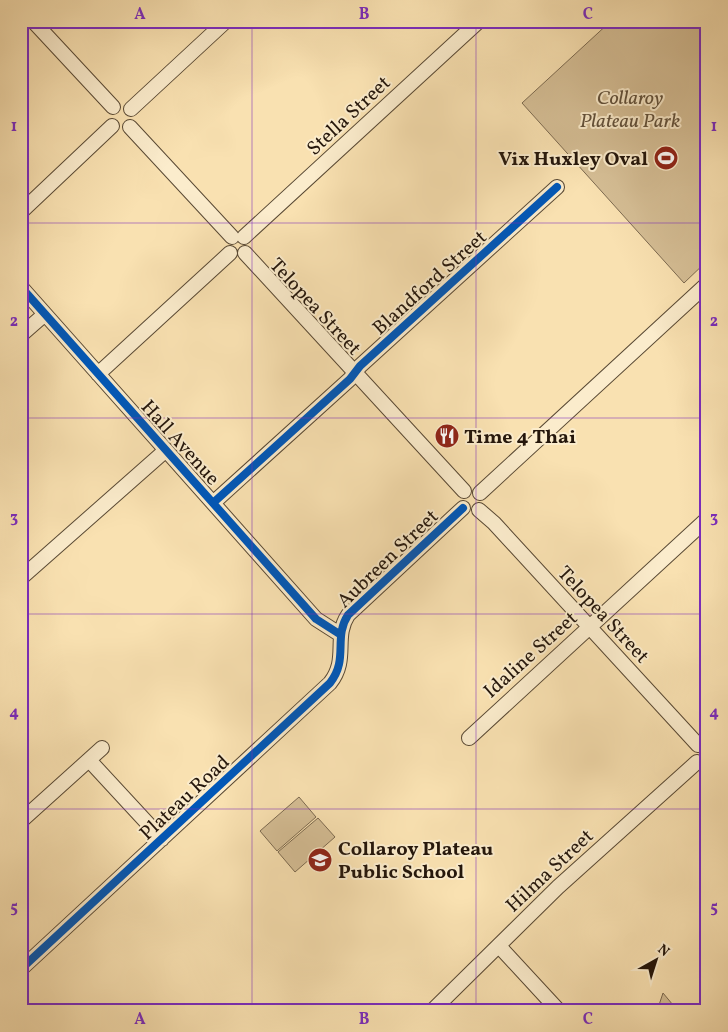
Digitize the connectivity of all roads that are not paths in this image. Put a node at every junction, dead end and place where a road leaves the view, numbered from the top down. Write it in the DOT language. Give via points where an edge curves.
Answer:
graph roads {
  1 [pos="33,21"];
  2 [pos="226,21"];
  3 [pos="479,21"];
  4 [pos="113,108"];
  5 [pos="131,109"];
  6 [pos="112,126"];
  7 [pos="130,127"];
  8 [pos="557,187"];
  9 [pos="21,212"];
  10 [pos="238,237"];
  11 [pos="230,253"];
  12 [pos="245,253"];
  13 [pos="707,284"];
  14 [pos="21,287"];
  15 [pos="45,314"];
  16 [pos="21,335"];
  17 [pos="355,372"];
  18 [pos="98,374"];
  19 [pos="166,450"];
  20 [pos="464,491"];
  21 [pos="480,493"];
  22 [pos="213,503"];
  23 [pos="462,508"];
  24 [pos="479,510"];
  25 [pos="707,519"];
  26 [pos="21,578"];
  27 [pos="589,628"];
  28 [pos="341,634"];
  29 [pos="469,738"];
  30 [pos="703,744"];
  31 [pos="102,748"];
  32 [pos="89,760"];
  33 [pos="702,764"];
  34 [pos="21,821"];
  35 [pos="162,839"];
  36 [pos="499,946"];
  37 [pos="21,968"];
  38 [pos="432,1011"];
  39 [pos="560,1011"];
  1 -- 4 [label="street"];
  2 -- 5 [label="street"];
  3 -- 10 [label="street, Stella Street"];
  4 -- 5 [label="street" via="124,105"];
  4 -- 6 [label="street" via="108,114"];
  5 -- 7 [label="street" via="134,116"];
  6 -- 7 [label="street" via="118,130"];
  6 -- 9 [label="street"];
  7 -- 10 [label="street"];
  8 -- 17 [label="street, Blandford Street"];
  10 -- 11 [label="street" via="227,246"];
  10 -- 12 [label="street" via="248,243"];
  11 -- 12 [label="street" via="236,256"];
  11 -- 18 [label="street"];
  12 -- 17 [label="street, Telopea Street"];
  13 -- 21 [label="street"];
  14 -- 15 [label="street, Hall Avenue"];
  15 -- 16 [label="street"];
  15 -- 18 [label="street, Hall Avenue"];
  17 -- 20 [label="street, Telopea Street"];
  17 -- 22 [label="street, Blandford Street"];
  18 -- 19 [label="street, Hall Avenue"];
  19 -- 22 [label="street, Hall Avenue"];
  19 -- 26 [label="street"];
  20 -- 21 [label="street" via="472,488"];
  20 -- 23 [label="street" via="460,499"];
  21 -- 24 [label="street" via="483,503"];
  22 -- 28 [label="street, Hall Avenue" via="316,619"];
  23 -- 24 [label="street" via="469,512"];
  23 -- 28 [label="street, Aubreen Street" via="348,615"];
  24 -- 27 [label="street, Telopea Street"];
  25 -- 27 [label="street, Idaline Street"];
  27 -- 29 [label="street, Idaline Street"];
  27 -- 30 [label="street, Telopea Street"];
  28 -- 35 [label="street, Plateau Road" via="339,668 330,683"];
  30 -- 33 [label="street" via="695,754"];
  31 -- 32 [label="street"];
  32 -- 34 [label="street"];
  32 -- 35 [label="street"];
  33 -- 36 [label="street, Hilma Street" via="558,887"];
  35 -- 37 [label="street, Plateau Road"];
  36 -- 38 [label="street, Hilma Street"];
  36 -- 39 [label="street"];
}
